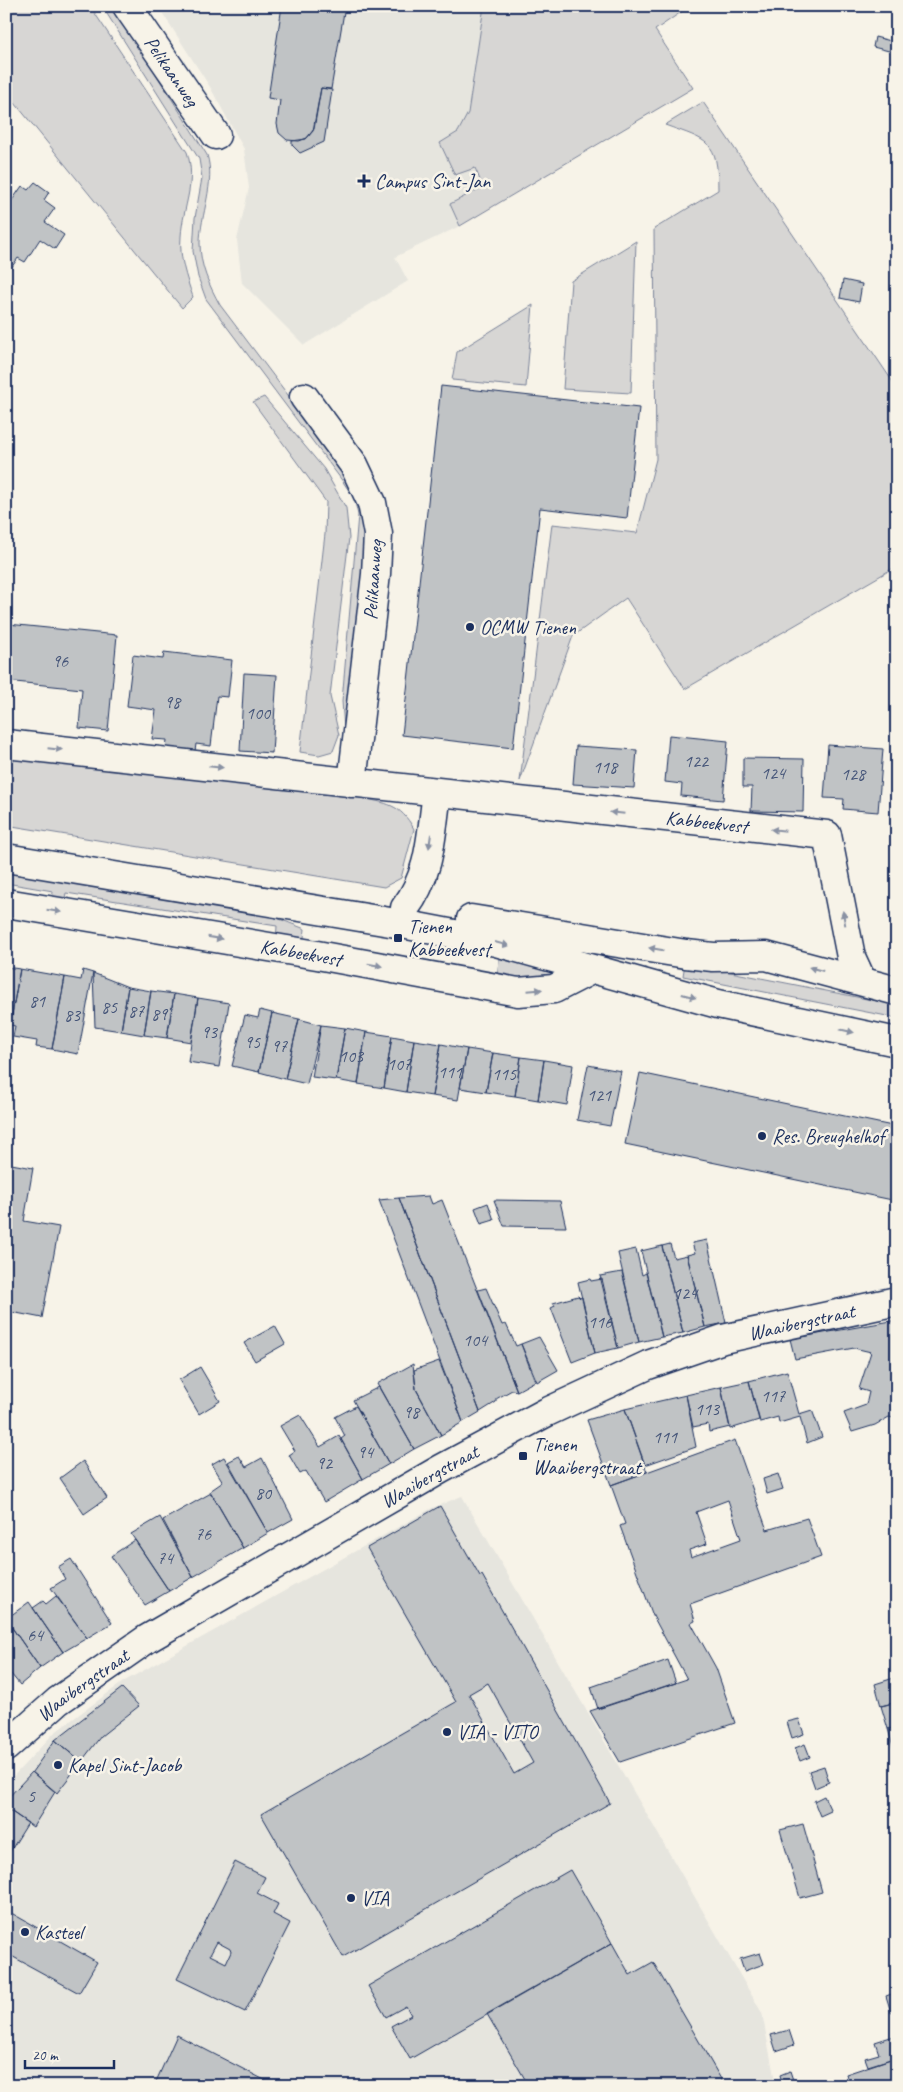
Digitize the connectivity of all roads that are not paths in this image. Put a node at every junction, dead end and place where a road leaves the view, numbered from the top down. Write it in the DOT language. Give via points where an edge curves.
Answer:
graph roads {
  1 [pos="127,6"];
  2 [pos="216,135"];
  3 [pos="304,397"];
  4 [pos="6,744"];
  5 [pos="352,783"];
  6 [pos="436,793"];
  7 [pos="6,841"];
  8 [pos="6,858"];
  9 [pos="6,903"];
  10 [pos="405,908"];
  11 [pos="591,970"];
  12 [pos="862,982"];
  13 [pos="897,991"];
  14 [pos="897,1042"];
  15 [pos="897,1301"];
  16 [pos="6,1747"];
  1 -- 2 [label="street, Pelikaanweg"];
  3 -- 5 [label="street, Pelikaanweg" via="354,465 372,503 378,534"];
  4 -- 5 [label="street, Kabbeekvest, one-way"];
  5 -- 6 [label="street, Kabbeekvest"];
  6 -- 10 [label="street, one-way" via="424,877"];
  12 -- 6 [label="street, Kabbeekvest, one-way" via="851,957 826,835"];
  7 -- 10 [label="street"];
  8 -- 11 [label="street, one-way" via="402,924 496,942"];
  9 -- 11 [label="street, Kabbeekvest, one-way" via="317,954 518,992 554,989"];
  12 -- 10 [label="street, one-way" via="766,956 686,954"];
  11 -- 14 [label="street, one-way" via="718,1004"];
  12 -- 13 [label="street"];
  15 -- 16 [label="street, Waaibergstraat" via="723,1339 648,1365 547,1412 441,1469 147,1639 58,1701"];
}
